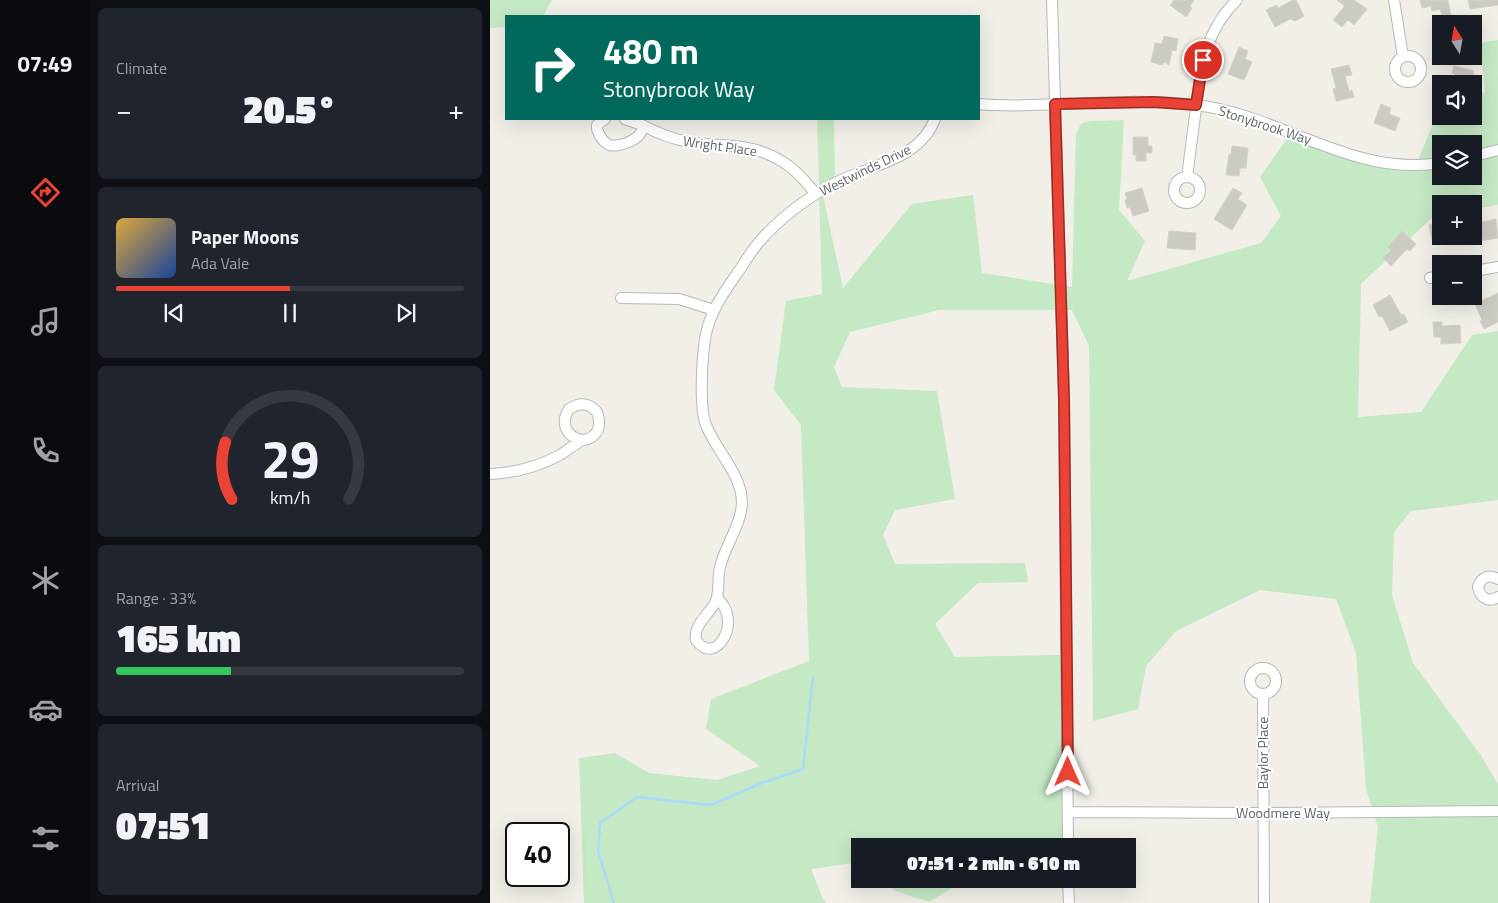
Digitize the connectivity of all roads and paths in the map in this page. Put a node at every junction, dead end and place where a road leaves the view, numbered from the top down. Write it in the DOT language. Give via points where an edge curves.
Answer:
graph roads {
  1 [pos="1052,0"];
  2 [pos="1236,0"];
  3 [pos="1394,0"];
  4 [pos="1403,57"];
  5 [pos="980,104"];
  6 [pos="1055,104"];
  7 [pos="1196,105"];
  8 [pos="604,120"];
  9 [pos="628,120"];
  10 [pos="935,120"];
  11 [pos="642,125"];
  12 [pos="1498,150"];
  13 [pos="1482,154"];
  14 [pos="1432,164"];
  15 [pos="1187,177"];
  16 [pos="816,194"];
  17 [pos="1498,267"];
  18 [pos="1482,270"];
  19 [pos="621,298"];
  20 [pos="714,310"];
  21 [pos="582,440"];
  22 [pos="490,474"];
  23 [pos="1498,579"];
  24 [pos="1498,597"];
  25 [pos="717,598"];
  26 [pos="1263,694"];
  27 [pos="1498,811"];
  28 [pos="1068,812"];
  29 [pos="1263,813"];
  30 [pos="1068,838"];
  31 [pos="1068,888"];
  32 [pos="1069,903"];
  33 [pos="1264,903"];
  1 -- 6 [label="street"];
  2 -- 7 [label="street" via="1223,15 1208,44"];
  3 -- 4 [label="street"];
  5 -- 6 [label="street"];
  6 -- 7 [label="street, Stonybrook Way" via="1154,102"];
  6 -- 28 [label="street" via="1064,398"];
  7 -- 14 [label="street, Stonybrook Way" via="1244,116 1354,157 1416,166"];
  7 -- 15 [label="street"];
  8 -- 11 [label="street" via="597,129 605,142 615,146 639,138"];
  9 -- 11 [label="street, Wright Place"];
  10 -- 16 [label="street, Westwinds Drive" via="928,134 916,147"];
  11 -- 16 [label="street, Wright Place" via="688,142 757,149 795,171"];
  12 -- 13 [label="street"];
  16 -- 20 [label="street, Westwinds Drive" via="788,214 759,242"];
  17 -- 18 [label="street"];
  19 -- 20 [label="street" via="679,299"];
  20 -- 25 [label="street, Westwinds Drive" via="705,340 703,415 738,484 742,506 722,557"];
  21 -- 22 [label="street" via="542,463 522,470"];
  23 -- 24 [label="street" via="1487,576 1478,587 1488,600"];
  25 -- 25 [label="street" via="725,608 729,625 717,647 704,648 696,640 696,629"];
  26 -- 29 [label="street, Baylor Place"];
  27 -- 29 [label="street, Woodmere Way"];
  28 -- 29 [label="street, Woodmere Way"];
  28 -- 30 [label="street"];
  29 -- 33 [label="street, Baylor Place"];
  31 -- 32 [label="street"];
}
